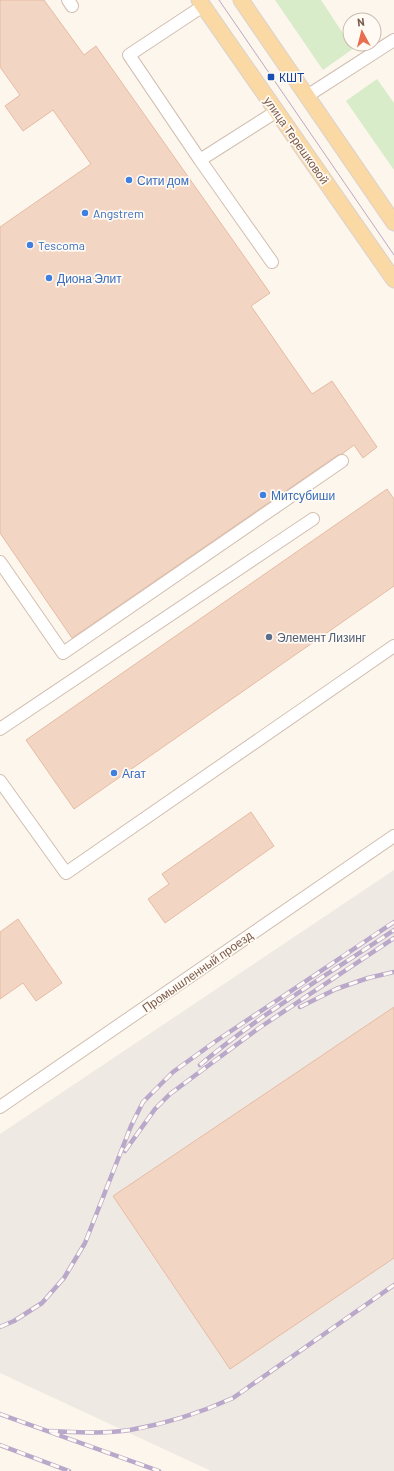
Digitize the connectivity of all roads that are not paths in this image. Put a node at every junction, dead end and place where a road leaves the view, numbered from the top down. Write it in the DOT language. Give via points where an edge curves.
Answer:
graph roads {
  1 [pos="241,0"];
  2 [pos="201,3"];
  3 [pos="394,40"];
  4 [pos="306,96"];
  5 [pos="277,111"];
  6 [pos="200,160"];
  7 [pos="394,224"];
  8 [pos="272,262"];
  9 [pos="394,280"];
  10 [pos="342,461"];
  11 [pos="313,518"];
  12 [pos="0,562"];
  13 [pos="394,646"];
  14 [pos="0,729"];
  15 [pos="0,781"];
  16 [pos="394,836"];
  17 [pos="0,1107"];
  1 -- 4 [label="main road"];
  2 -- 5 [label="main road, улица Терешковой"];
  2 -- 6 [label="lane" via="129,55"];
  3 -- 4 [label="lane"];
  4 -- 7 [label="main road"];
  5 -- 6 [label="lane"];
  5 -- 9 [label="main road, улица Терешковой"];
  6 -- 8 [label="lane"];
  10 -- 12 [label="lane" via="64,653"];
  11 -- 14 [label="lane"];
  13 -- 15 [label="lane" via="66,873"];
  16 -- 17 [label="lane, Промышленный проезд"];
}
